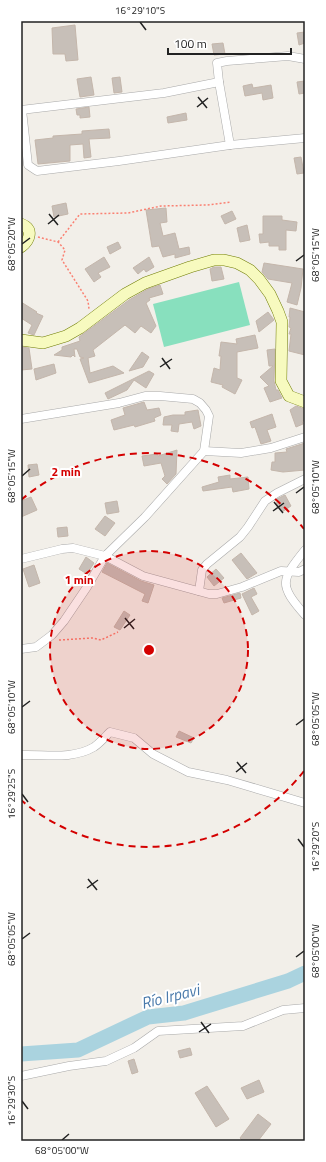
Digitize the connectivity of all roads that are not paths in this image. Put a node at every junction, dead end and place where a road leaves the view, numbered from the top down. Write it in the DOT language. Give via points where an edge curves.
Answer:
graph roads {
  1 [pos="305,59"];
  2 [pos="218,82"];
  3 [pos="21,110"];
  4 [pos="305,138"];
  5 [pos="230,145"];
  6 [pos="21,224"];
  7 [pos="21,247"];
  8 [pos="21,340"];
  9 [pos="305,402"];
  10 [pos="21,419"];
  11 [pos="305,437"];
  12 [pos="204,452"];
  13 [pos="305,479"];
  14 [pos="305,550"];
  15 [pos="105,556"];
  16 [pos="21,560"];
  17 [pos="305,569"];
  18 [pos="290,570"];
  19 [pos="199,591"];
  20 [pos="305,615"];
  21 [pos="21,649"];
  22 [pos="21,755"];
  23 [pos="305,803"];
  24 [pos="305,1008"];
  25 [pos="21,1076"];
  1 -- 2 [label="street" via="288,56 217,63"];
  2 -- 3 [label="street" via="164,93"];
  2 -- 5 [label="street"];
  3 -- 5 [label="street" via="28,165 37,171"];
  4 -- 5 [label="street"];
  6 -- 7 [label="main road" via="29,230 30,235"];
  8 -- 9 [label="main road" via="43,343 66,336 91,321 125,294 145,283 214,260 224,260 250,270 270,294 282,322 281,382 289,396"];
  10 -- 12 [label="street" via="145,396 193,399 209,416"];
  11 -- 12 [label="street" via="271,448 241,453"];
  12 -- 15 [label="street"];
  13 -- 19 [label="street" via="266,501 240,537 202,570"];
  14 -- 18 [label="street"];
  15 -- 16 [label="street" via="73,548"];
  15 -- 19 [label="street" via="143,576"];
  15 -- 21 [label="street" via="87,587 52,635 36,647"];
  17 -- 18 [label="street" via="299,572"];
  18 -- 19 [label="street" via="281,570 242,587 217,594"];
  18 -- 20 [label="street" via="287,574 287,592"];
  22 -- 23 [label="street" via="76,754 94,747 110,732 134,738 153,754 188,772"];
  24 -- 25 [label="street" via="282,1010 242,1026 158,1031 134,1048 106,1060"];
}
